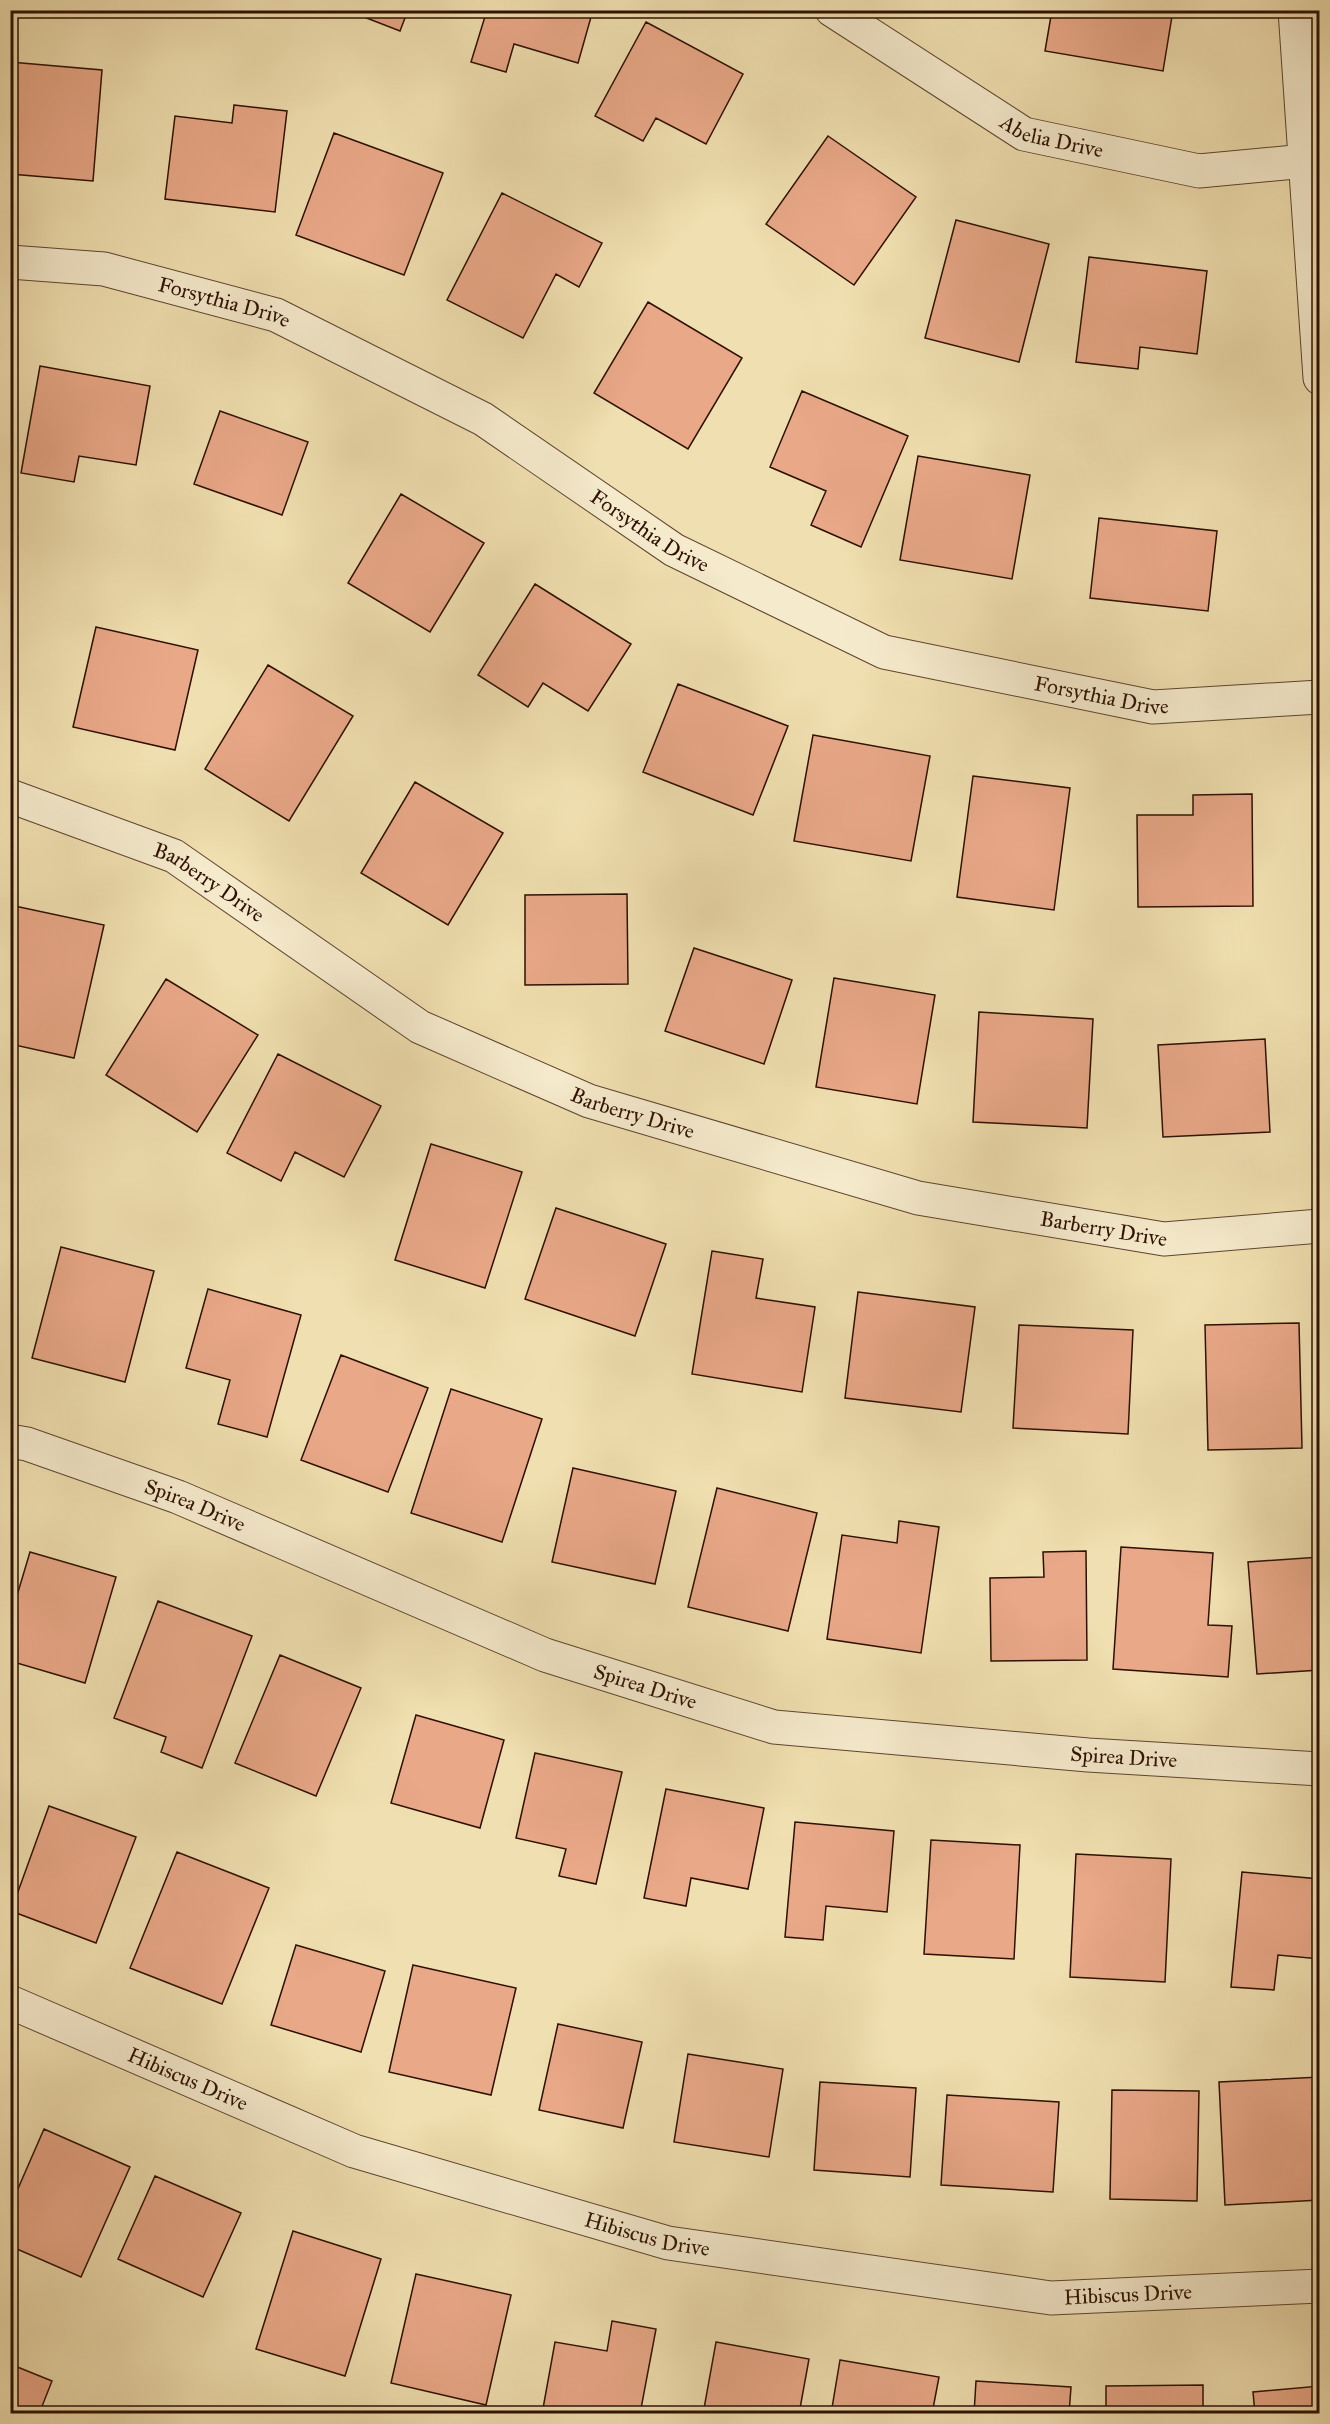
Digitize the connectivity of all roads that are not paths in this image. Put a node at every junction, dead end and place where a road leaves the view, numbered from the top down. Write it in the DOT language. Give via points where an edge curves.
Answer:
graph roads {
  1 [pos="832,10"];
  2 [pos="1295,10"];
  3 [pos="1305,161"];
  4 [pos="10,262"];
  5 [pos="1320,378"];
  6 [pos="1320,697"];
  7 [pos="10,796"];
  8 [pos="1320,1226"];
  9 [pos="10,1441"];
  10 [pos="1320,1769"];
  11 [pos="10,2002"];
  12 [pos="1320,2286"];
  1 -- 3 [label="street, Abelia Drive" via="1024,134 1199,171"];
  2 -- 3 [label="street"];
  3 -- 5 [label="street"];
  4 -- 6 [label="street, Forsythia Drive" via="104,269 276,315 483,419 674,549 884,652 1153,707"];
  7 -- 8 [label="street, Barberry Drive" via="174,856 420,1027 589,1101 918,1198 1164,1239"];
  9 -- 10 [label="street, Spirea Drive" via="178,1497 545,1655 774,1727 1088,1755"];
  11 -- 12 [label="street, Hibiscus Drive" via="354,2151 668,2243 1051,2298"];
}
